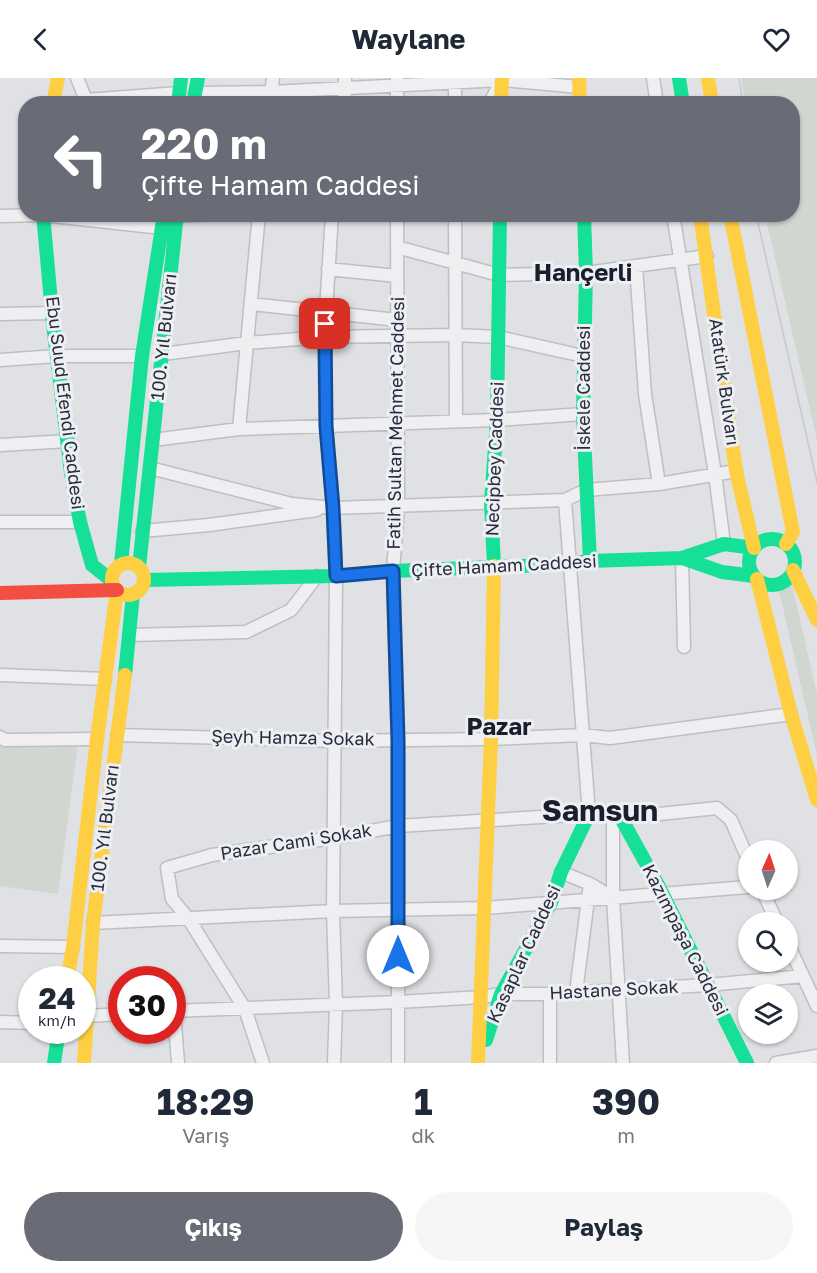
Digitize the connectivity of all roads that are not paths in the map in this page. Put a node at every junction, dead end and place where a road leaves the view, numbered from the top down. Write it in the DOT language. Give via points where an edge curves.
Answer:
graph roads {
  1 [pos="58,78"];
  2 [pos="77,78"];
  3 [pos="181,78"];
  4 [pos="198,78"];
  5 [pos="273,78"];
  6 [pos="653,78"];
  7 [pos="679,78"];
  8 [pos="708,78"];
  9 [pos="502,79"];
  10 [pos="397,82"];
  11 [pos="455,82"];
  12 [pos="345,83"];
  13 [pos="579,83"];
  14 [pos="55,96"];
  15 [pos="84,96"];
  16 [pos="178,96"];
  17 [pos="194,96"];
  18 [pos="270,96"];
  19 [pos="280,96"];
  20 [pos="455,96"];
  21 [pos="493,96"];
  22 [pos="501,96"];
  23 [pos="656,96"];
  24 [pos="682,96"];
  25 [pos="711,96"];
  26 [pos="0,216"];
  27 [pos="18,216"];
  28 [pos="44,222"];
  29 [pos="169,222"];
  30 [pos="170,222"];
  31 [pos="258,222"];
  32 [pos="331,222"];
  33 [pos="397,222"];
  34 [pos="455,222"];
  35 [pos="500,222"];
  36 [pos="584,222"];
  37 [pos="675,222"];
  38 [pos="701,222"];
  39 [pos="731,222"];
  40 [pos="397,247"];
  41 [pos="707,256"];
  42 [pos="682,260"];
  43 [pos="455,264"];
  44 [pos="636,266"];
  45 [pos="328,269"];
  46 [pos="586,273"];
  47 [pos="499,275"];
  48 [pos="397,276"];
  49 [pos="251,304"];
  50 [pos="326,311"];
  51 [pos="53,313"];
  52 [pos="0,314"];
  53 [pos="397,320"];
  54 [pos="456,335"];
  55 [pos="397,336"];
  56 [pos="324,337"];
  57 [pos="498,337"];
  58 [pos="247,343"];
  59 [pos="163,354"];
  60 [pos="57,356"];
  61 [pos="142,356"];
  62 [pos="583,356"];
  63 [pos="0,360"];
  64 [pos="583,414"];
  65 [pos="497,420"];
  66 [pos="456,421"];
  67 [pos="398,423"];
  68 [pos="326,426"];
  69 [pos="239,429"];
  70 [pos="153,440"];
  71 [pos="68,441"];
  72 [pos="0,445"];
  73 [pos="150,468"];
  74 [pos="736,471"];
  75 [pos="716,474"];
  76 [pos="659,484"];
  77 [pos="586,490"];
  78 [pos="565,500"];
  79 [pos="490,502"];
  80 [pos="398,506"];
  81 [pos="333,508"];
  82 [pos="0,522"];
  83 [pos="80,522"];
  84 [pos="142,531"];
  85 [pos="786,544"];
  86 [pos="720,545"];
  87 [pos="754,548"];
  88 [pos="682,558"];
  89 [pos="590,561"];
  90 [pos="121,564"];
  91 [pos="569,564"];
  92 [pos="494,566"];
  93 [pos="793,570"];
  94 [pos="393,571"];
  95 [pos="722,572"];
  96 [pos="142,574"];
  97 [pos="316,576"];
  98 [pos="336,576"];
  99 [pos="755,577"];
  100 [pos="114,586"];
  101 [pos="0,593"];
  102 [pos="133,594"];
  103 [pos="817,620"];
  104 [pos="130,635"];
  105 [pos="684,647"];
  106 [pos="0,675"];
  107 [pos="105,679"];
  108 [pos="791,714"];
  109 [pos="117,735"];
  110 [pos="583,735"];
  111 [pos="0,738"];
  112 [pos="97,739"];
  113 [pos="492,739"];
  114 [pos="398,740"];
  115 [pos="334,741"];
  116 [pos="817,800"];
  117 [pos="589,814"];
  118 [pos="617,816"];
  119 [pos="488,819"];
  120 [pos="398,826"];
  121 [pos="333,838"];
  122 [pos="740,840"];
  123 [pos="561,872"];
  124 [pos="590,884"];
  125 [pos="738,888"];
  126 [pos="663,895"];
  127 [pos="613,898"];
  128 [pos="586,900"];
  129 [pos="551,903"];
  130 [pos="485,908"];
  131 [pos="398,910"];
  132 [pos="333,911"];
  133 [pos="188,918"];
  134 [pos="93,923"];
  135 [pos="0,946"];
  136 [pos="73,947"];
  137 [pos="798,965"];
  138 [pos="70,966"];
  139 [pos="90,966"];
  140 [pos="803,976"];
  141 [pos="708,985"];
  142 [pos="620,990"];
  143 [pos="576,992"];
  144 [pos="501,994"];
  145 [pos="550,994"];
  146 [pos="482,997"];
  147 [pos="398,1002"];
  148 [pos="336,1005"];
  149 [pos="817,1006"];
  150 [pos="245,1009"];
  151 [pos="186,1011"];
  152 [pos="0,1022"];
  153 [pos="18,1023"];
  154 [pos="57,1044"];
  155 [pos="85,1044"];
  156 [pos="176,1044"];
  157 [pos="817,1056"];
  158 [pos="54,1063"];
  159 [pos="84,1063"];
  160 [pos="178,1063"];
  161 [pos="263,1063"];
  162 [pos="334,1063"];
  163 [pos="398,1063"];
  164 [pos="478,1063"];
  165 [pos="550,1063"];
  166 [pos="622,1063"];
  167 [pos="747,1063"];
  168 [pos="776,1063"];
  1 -- 14 [label="main road"];
  2 -- 15 [label="street"];
  3 -- 16 [label="main road"];
  4 -- 17 [label="main road"];
  5 -- 18 [label="street"];
  6 -- 23 [label="street"];
  7 -- 24 [label="main road"];
  8 -- 25 [label="main road"];
  9 -- 11 [label="street"];
  9 -- 13 [label="street"];
  9 -- 21 [label="street"];
  9 -- 22 [label="main road"];
  10 -- 11 [label="street"];
  10 -- 12 [label="street"];
  11 -- 20 [label="street"];
  12 -- 19 [label="street"];
  26 -- 27 [label="street"];
  28 -- 51 [label="main road, Ebu Suud Efendi Caddesi"];
  29 -- 61 [label="main road, 100. Yıl Bulvarı"];
  30 -- 59 [label="main road, 100. Yıl Bulvarı"];
  31 -- 49 [label="street"];
  32 -- 45 [label="street"];
  33 -- 40 [label="street, Fatih Sultan Mehmet Caddesi"];
  34 -- 43 [label="street"];
  35 -- 47 [label="main road, Necipbey Caddesi"];
  36 -- 46 [label="main road, İskele Caddesi"];
  37 -- 42 [label="street"];
  38 -- 41 [label="main road, Atatürk Bulvarı"];
  39 -- 85 [label="main road, Atatürk Bulvarı" via="793,532"];
  40 -- 43 [label="street"];
  40 -- 48 [label="street, Fatih Sultan Mehmet Caddesi"];
  41 -- 42 [label="street"];
  41 -- 74 [label="main road, Atatürk Bulvarı"];
  42 -- 44 [label="street"];
  42 -- 75 [label="street"];
  43 -- 47 [label="street"];
  43 -- 54 [label="street"];
  44 -- 46 [label="street"];
  44 -- 76 [label="street" via="645,394"];
  45 -- 48 [label="street"];
  45 -- 50 [label="street"];
  46 -- 47 [label="street"];
  46 -- 62 [label="main road, İskele Caddesi"];
  47 -- 57 [label="main road, Necipbey Caddesi"];
  48 -- 53 [label="street, Fatih Sultan Mehmet Caddesi"];
  49 -- 50 [label="street"];
  49 -- 58 [label="street"];
  50 -- 53 [label="street"];
  50 -- 56 [label="street"];
  51 -- 52 [label="street"];
  51 -- 60 [label="main road, Ebu Suud Efendi Caddesi"];
  53 -- 55 [label="street, Fatih Sultan Mehmet Caddesi"];
  54 -- 55 [label="street"];
  54 -- 57 [label="street"];
  54 -- 66 [label="street"];
  55 -- 56 [label="street"];
  55 -- 67 [label="street, Fatih Sultan Mehmet Caddesi"];
  56 -- 58 [label="street"];
  56 -- 68 [label="street"];
  57 -- 62 [label="street"];
  57 -- 65 [label="main road, Necipbey Caddesi"];
  58 -- 59 [label="street"];
  58 -- 69 [label="street"];
  59 -- 70 [label="main road, 100. Yıl Bulvarı"];
  60 -- 61 [label="street"];
  60 -- 63 [label="street"];
  60 -- 71 [label="main road, Ebu Suud Efendi Caddesi"];
  61 -- 90 [label="main road, 100. Yıl Bulvarı"];
  62 -- 64 [label="main road, İskele Caddesi"];
  64 -- 65 [label="street"];
  64 -- 77 [label="main road, İskele Caddesi"];
  65 -- 66 [label="street"];
  65 -- 79 [label="main road, Necipbey Caddesi"];
  66 -- 67 [label="street"];
  67 -- 68 [label="street"];
  67 -- 80 [label="street, Fatih Sultan Mehmet Caddesi"];
  68 -- 69 [label="street"];
  68 -- 81 [label="street"];
  69 -- 70 [label="street"];
  70 -- 73 [label="main road, 100. Yıl Bulvarı"];
  71 -- 72 [label="street"];
  71 -- 83 [label="main road, Ebu Suud Efendi Caddesi"];
  73 -- 81 [label="street" via="292,504"];
  73 -- 84 [label="main road, 100. Yıl Bulvarı"];
  74 -- 75 [label="street"];
  74 -- 87 [label="main road, Atatürk Bulvarı"];
  75 -- 76 [label="street"];
  75 -- 86 [label="street"];
  76 -- 77 [label="street"];
  77 -- 78 [label="street"];
  77 -- 89 [label="main road, İskele Caddesi"];
  78 -- 79 [label="street"];
  78 -- 91 [label="street"];
  79 -- 80 [label="street"];
  79 -- 92 [label="main road, Necipbey Caddesi"];
  80 -- 81 [label="street"];
  80 -- 94 [label="street, Fatih Sultan Mehmet Caddesi"];
  81 -- 84 [label="street"];
  81 -- 98 [label="street"];
  82 -- 83 [label="street"];
  83 -- 100 [label="main road, Ebu Suud Efendi Caddesi" via="92,565"];
  84 -- 96 [label="main road, 100. Yıl Bulvarı"];
  85 -- 87 [label="main road" via="765,540"];
  85 -- 93 [label="main road" via="794,556"];
  86 -- 87 [label="main road, Çifte Hamam Caddesi"];
  86 -- 88 [label="main road, Çifte Hamam Caddesi"];
  86 -- 95 [label="main road"];
  87 -- 99 [label="main road" via="749,562"];
  88 -- 89 [label="main road, Çifte Hamam Caddesi"];
  88 -- 95 [label="main road"];
  88 -- 105 [label="street"];
  89 -- 91 [label="main road, Çifte Hamam Caddesi"];
  90 -- 96 [label="main road" via="130,563"];
  90 -- 100 [label="main road" via="113,572"];
  91 -- 92 [label="main road, Çifte Hamam Caddesi"];
  91 -- 110 [label="street"];
  92 -- 94 [label="main road, Çifte Hamam Caddesi"];
  92 -- 113 [label="main road, Necipbey Caddesi"];
  93 -- 99 [label="main road" via="782,583 773,585"];
  93 -- 103 [label="main road"];
  94 -- 98 [label="main road, Çifte Hamam Caddesi"];
  94 -- 114 [label="street, Fatih Sultan Mehmet Caddesi"];
  95 -- 99 [label="main road"];
  96 -- 97 [label="main road, Çifte Hamam Caddesi"];
  96 -- 102 [label="main road" via="141,590"];
  97 -- 98 [label="main road, Çifte Hamam Caddesi"];
  97 -- 104 [label="street" via="291,610 246,632"];
  98 -- 115 [label="street"];
  99 -- 108 [label="main road"];
  100 -- 101 [label="main road"];
  100 -- 102 [label="main road" via="126,595"];
  100 -- 107 [label="main road, 100. Yıl Bulvarı"];
  102 -- 104 [label="main road, 100. Yıl Bulvarı"];
  104 -- 109 [label="main road, 100. Yıl Bulvarı"];
  106 -- 107 [label="street"];
  107 -- 112 [label="main road, 100. Yıl Bulvarı"];
  108 -- 110 [label="street, Şeyh Hamza Sokak" via="610,738"];
  108 -- 116 [label="main road"];
  109 -- 115 [label="street, Şeyh Hamza Sokak"];
  109 -- 134 [label="main road, 100. Yıl Bulvarı"];
  110 -- 113 [label="street, Şeyh Hamza Sokak"];
  110 -- 117 [label="street"];
  111 -- 112 [label="street"];
  112 -- 136 [label="main road, 100. Yıl Bulvarı"];
  113 -- 114 [label="street, Şeyh Hamza Sokak"];
  113 -- 119 [label="main road, Necipbey Caddesi"];
  114 -- 115 [label="street, Şeyh Hamza Sokak"];
  114 -- 120 [label="street, Fatih Sultan Mehmet Caddesi"];
  115 -- 121 [label="street"];
  117 -- 118 [label="street, Pazar Cami Sokak"];
  117 -- 119 [label="street, Pazar Cami Sokak"];
  117 -- 123 [label="main road, Kasaplar Caddesi"];
  118 -- 122 [label="street, Pazar Cami Sokak" via="717,808 731,820"];
  118 -- 126 [label="main road, Kazımpaşa Caddesi"];
  118 -- 127 [label="street"];
  119 -- 120 [label="street, Pazar Cami Sokak"];
  119 -- 130 [label="main road, Necipbey Caddesi"];
  120 -- 121 [label="street, Pazar Cami Sokak"];
  120 -- 131 [label="street, Fatih Sultan Mehmet Caddesi"];
  121 -- 132 [label="street"];
  121 -- 133 [label="street, Pazar Cami Sokak" via="212,855 167,868 172,899"];
  123 -- 124 [label="street"];
  123 -- 129 [label="main road, Kasaplar Caddesi"];
  124 -- 127 [label="street"];
  124 -- 128 [label="street"];
  125 -- 126 [label="street"];
  126 -- 127 [label="street"];
  126 -- 141 [label="main road, Kazımpaşa Caddesi"];
  127 -- 128 [label="street"];
  127 -- 142 [label="street"];
  128 -- 129 [label="street"];
  128 -- 143 [label="street"];
  129 -- 130 [label="street"];
  129 -- 144 [label="main road, Kasaplar Caddesi"];
  130 -- 131 [label="street"];
  130 -- 146 [label="main road, Necipbey Caddesi"];
  131 -- 132 [label="street"];
  131 -- 147 [label="street, Fatih Sultan Mehmet Caddesi"];
  132 -- 133 [label="street"];
  132 -- 148 [label="street"];
  133 -- 134 [label="street"];
  133 -- 150 [label="street"];
  134 -- 139 [label="main road, 100. Yıl Bulvarı"];
  135 -- 136 [label="street"];
  136 -- 138 [label="main road, 100. Yıl Bulvarı"];
  137 -- 140 [label="street"];
  140 -- 141 [label="street, Hastane Sokak"];
  140 -- 149 [label="street"];
  141 -- 142 [label="street, Hastane Sokak"];
  141 -- 167 [label="main road, Kazımpaşa Caddesi"];
  142 -- 143 [label="street, Hastane Sokak"];
  142 -- 166 [label="street"];
  143 -- 145 [label="street, Hastane Sokak"];
  144 -- 145 [label="street, Hastane Sokak"];
  144 -- 146 [label="street, Hastane Sokak"];
  144 -- 164 [label="main road, Kasaplar Caddesi"];
  145 -- 165 [label="street"];
  146 -- 147 [label="street, Hastane Sokak"];
  146 -- 164 [label="main road, Necipbey Caddesi"];
  147 -- 148 [label="street, Hastane Sokak"];
  147 -- 163 [label="street, Fatih Sultan Mehmet Caddesi"];
  148 -- 150 [label="street, Hastane Sokak"];
  148 -- 162 [label="street"];
  150 -- 151 [label="street, Hastane Sokak"];
  150 -- 161 [label="street"];
  152 -- 153 [label="street"];
  154 -- 158 [label="main road"];
  155 -- 159 [label="main road, 100. Yıl Bulvarı"];
  156 -- 160 [label="street"];
  157 -- 168 [label="street"];
}
